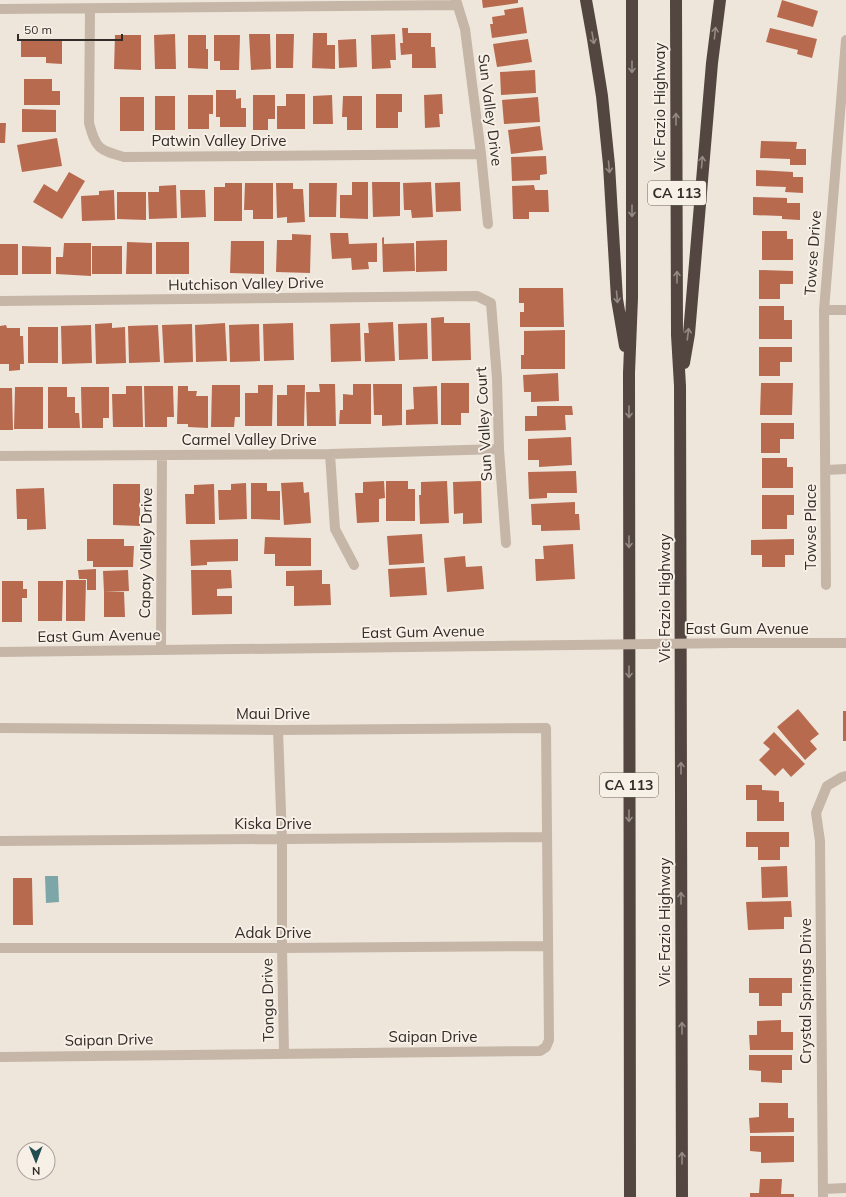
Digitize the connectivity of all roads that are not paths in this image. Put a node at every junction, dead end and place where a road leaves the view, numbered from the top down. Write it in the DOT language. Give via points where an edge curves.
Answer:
graph roads {
  1 [pos="586,0"];
  2 [pos="632,0"];
  3 [pos="676,0"];
  4 [pos="720,0"];
  5 [pos="457,2"];
  6 [pos="2,6"];
  7 [pos="90,10"];
  8 [pos="846,40"];
  9 [pos="841,145"];
  10 [pos="482,154"];
  11 [pos="488,224"];
  12 [pos="0,301"];
  13 [pos="492,303"];
  14 [pos="824,310"];
  15 [pos="846,310"];
  16 [pos="629,373"];
  17 [pos="680,386"];
  18 [pos="499,449"];
  19 [pos="330,454"];
  20 [pos="162,455"];
  21 [pos="0,456"];
  22 [pos="826,470"];
  23 [pos="846,470"];
  24 [pos="506,543"];
  25 [pos="354,565"];
  26 [pos="826,585"];
  27 [pos="846,643"];
  28 [pos="161,650"];
  29 [pos="0,652"];
  30 [pos="0,728"];
  31 [pos="546,728"];
  32 [pos="278,730"];
  33 [pos="846,776"];
  34 [pos="546,837"];
  35 [pos="282,840"];
  36 [pos="0,841"];
  37 [pos="547,946"];
  38 [pos="0,948"];
  39 [pos="282,948"];
  40 [pos="284,1053"];
  41 [pos="0,1057"];
  42 [pos="846,1188"];
  43 [pos="823,1193"];
  44 [pos="630,1197"];
  45 [pos="682,1197"];
  1 -- 16 [label="highway, one-way" via="602,96 617,299"];
  2 -- 16 [label="highway, Vic Fazio Highway / CA 113, one-way" via="632,298"];
  17 -- 3 [label="highway, Vic Fazio Highway / CA 113, one-way" via="677,327"];
  17 -- 4 [label="highway, one-way" via="689,334 711,70"];
  5 -- 7 [label="street"];
  5 -- 10 [label="street, Sun Valley Drive" via="465,30"];
  6 -- 7 [label="street"];
  7 -- 10 [label="street, Patwin Valley Drive" via="89,123 94,140 105,152 124,157"];
  8 -- 9 [label="street, Towse Drive"];
  9 -- 14 [label="street, Towse Drive"];
  10 -- 11 [label="street, Sun Valley Drive"];
  12 -- 13 [label="street, Hutchison Valley Drive" via="477,296"];
  13 -- 18 [label="street, Sun Valley Court"];
  14 -- 15 [label="street"];
  14 -- 22 [label="street, Towse Drive"];
  16 -- 44 [label="highway, Vic Fazio Highway / CA 113, one-way"];
  45 -- 17 [label="highway, Vic Fazio Highway / CA 113, one-way"];
  18 -- 19 [label="street, Carmel Valley Drive"];
  18 -- 24 [label="street, Sun Valley Court"];
  19 -- 20 [label="street, Carmel Valley Drive"];
  19 -- 25 [label="street" via="335,529"];
  20 -- 21 [label="street, Carmel Valley Drive"];
  20 -- 28 [label="street, Capay Valley Drive"];
  22 -- 23 [label="street"];
  22 -- 26 [label="street, Towse Place"];
  27 -- 28 [label="street, East Gum Avenue, bridge"];
  28 -- 29 [label="street, East Gum Avenue"];
  30 -- 32 [label="street, Maui Drive"];
  31 -- 32 [label="street, Maui Drive"];
  31 -- 34 [label="street, Saipan Drive"];
  32 -- 35 [label="street, Tonga Drive"];
  33 -- 43 [label="street, Crystal Springs Drive" via="827,786 816,813 820,841"];
  34 -- 35 [label="street, Kiska Drive"];
  34 -- 37 [label="street, Saipan Drive"];
  35 -- 36 [label="street, Kiska Drive"];
  35 -- 39 [label="street, Tonga Drive"];
  37 -- 39 [label="street, Adak Drive"];
  37 -- 40 [label="street, Saipan Drive" via="548,1040 546,1047 540,1051"];
  38 -- 39 [label="street, Adak Drive"];
  39 -- 40 [label="street, Tonga Drive"];
  40 -- 41 [label="street, Saipan Drive"];
  42 -- 43 [label="street"];
}
